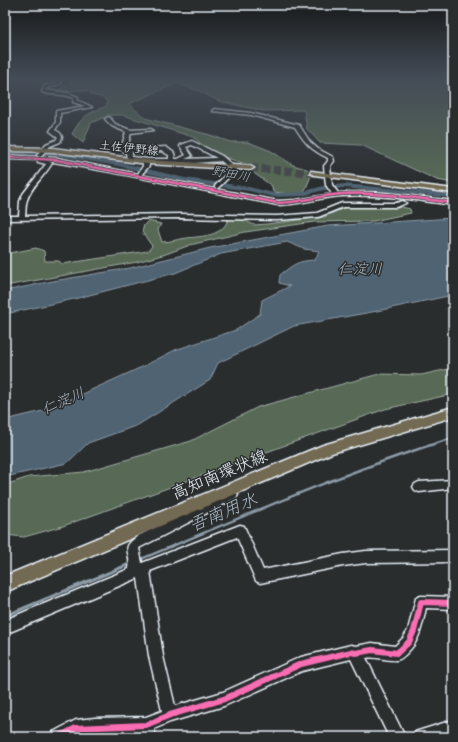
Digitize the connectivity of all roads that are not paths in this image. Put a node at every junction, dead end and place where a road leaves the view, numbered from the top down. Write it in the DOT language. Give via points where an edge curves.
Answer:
graph roads {
  1 [pos="58,114"];
  2 [pos="248,114"];
  3 [pos="110,118"];
  4 [pos="151,130"];
  5 [pos="129,132"];
  6 [pos="5,148"];
  7 [pos="128,151"];
  8 [pos="43,152"];
  9 [pos="5,158"];
  10 [pos="172,159"];
  11 [pos="182,159"];
  12 [pos="220,159"];
  13 [pos="57,160"];
  14 [pos="144,166"];
  15 [pos="232,167"];
  16 [pos="102,168"];
  17 [pos="250,168"];
  18 [pos="314,173"];
  19 [pos="327,174"];
  20 [pos="161,180"];
  21 [pos="219,186"];
  22 [pos="333,191"];
  23 [pos="420,191"];
  24 [pos="453,191"];
  25 [pos="379,195"];
  26 [pos="453,202"];
  27 [pos="404,203"];
  28 [pos="5,218"];
  29 [pos="22,218"];
  30 [pos="453,412"];
  31 [pos="298,460"];
  32 [pos="453,484"];
  33 [pos="419,487"];
  34 [pos="453,556"];
  35 [pos="138,570"];
  36 [pos="5,584"];
  37 [pos="453,603"];
  38 [pos="5,627"];
  39 [pos="356,653"];
  40 [pos="170,715"];
  41 [pos="453,728"];
  42 [pos="147,731"];
  43 [pos="58,737"];
  44 [pos="397,737"];
  45 [pos="420,737"];
  1 -- 8 [label="street" via="58,122 52,131 60,137"];
  2 -- 19 [label="street" via="288,122 300,128 307,142 330,157"];
  3 -- 5 [label="street" via="107,119 114,126"];
  4 -- 5 [label="street"];
  5 -- 7 [label="street" via="124,150"];
  6 -- 8 [label="main road, 土佐伊野線"];
  7 -- 10 [label="street" via="166,150 172,154"];
  7 -- 14 [label="street" via="130,158 144,159"];
  8 -- 9 [label="street"];
  8 -- 13 [label="street"];
  8 -- 14 [label="main road, 土佐伊野線"];
  9 -- 13 [label="street"];
  9 -- 29 [label="street" via="49,163 45,173 27,191"];
  10 -- 11 [label="street"];
  10 -- 14 [label="street"];
  11 -- 12 [label="street"];
  11 -- 12 [label="street" via="189,156 183,146 192,143"];
  12 -- 15 [label="street"];
  13 -- 16 [label="street"];
  14 -- 15 [label="main road, 土佐伊野線"];
  14 -- 16 [label="street"];
  14 -- 20 [label="street"];
  15 -- 17 [label="main road, 土佐伊野線"];
  15 -- 21 [label="street" via="233,171"];
  16 -- 20 [label="street"];
  18 -- 19 [label="main road"];
  19 -- 22 [label="street"];
  19 -- 23 [label="main road"];
  20 -- 21 [label="street"];
  20 -- 22 [label="street" via="278,203 293,203"];
  21 -- 22 [label="street" via="280,199"];
  22 -- 25 [label="street"];
  23 -- 24 [label="main road"];
  23 -- 25 [label="street" via="419,196"];
  25 -- 26 [label="street"];
  27 -- 29 [label="street" via="342,205 318,215 277,218"];
  28 -- 29 [label="street"];
  30 -- 31 [label="main road, 高知南環状線"];
  31 -- 35 [label="street" via="133,546"];
  31 -- 36 [label="main road, 高知南環状線"];
  32 -- 33 [label="street"];
  34 -- 35 [label="street" via="366,557 260,577 240,530"];
  35 -- 38 [label="street"];
  35 -- 40 [label="street"];
  37 -- 39 [label="street" via="421,602 414,631 409,642 398,653 372,650"];
  39 -- 40 [label="street" via="301,664 224,699"];
  39 -- 44 [label="street"];
  40 -- 42 [label="street"];
  41 -- 45 [label="street"];
  42 -- 43 [label="street" via="95,726 76,728"];
}
